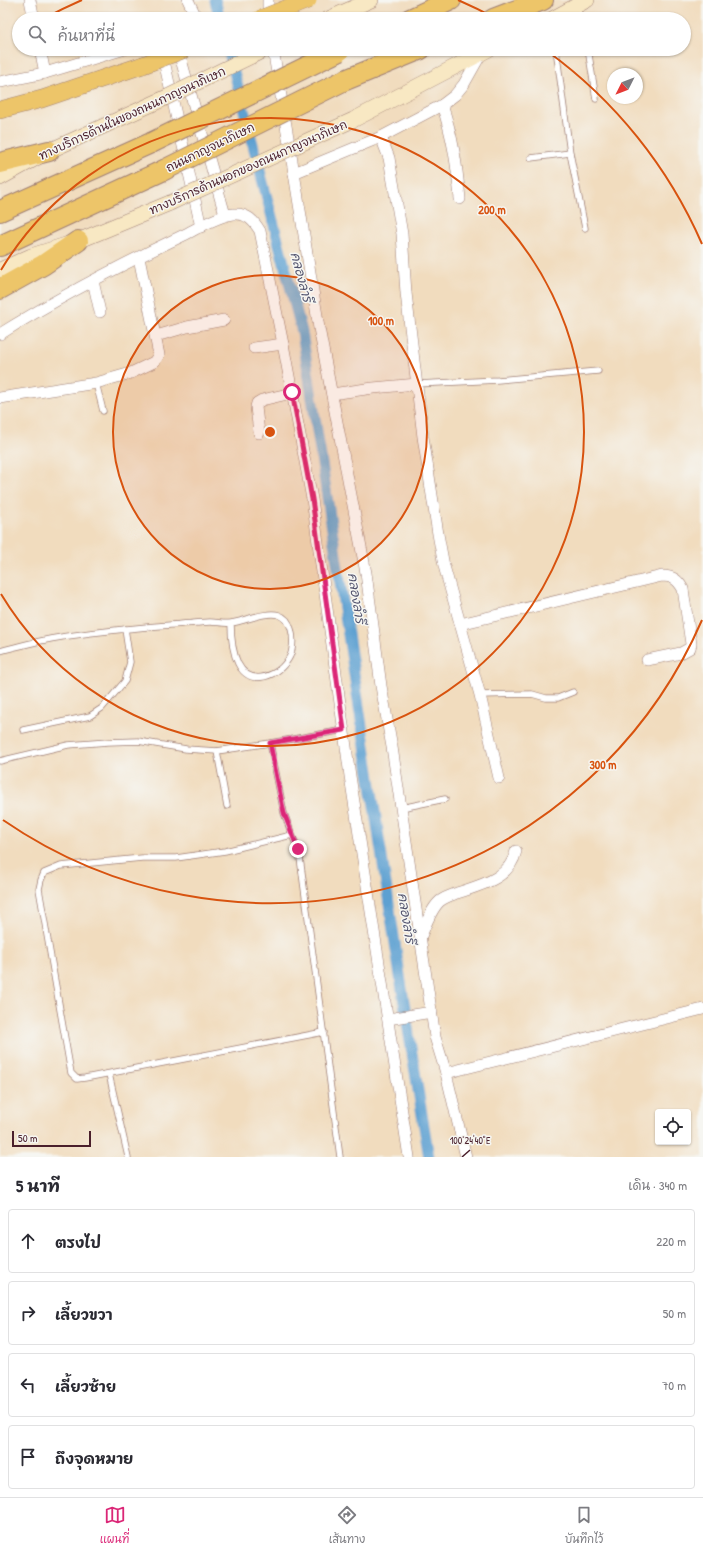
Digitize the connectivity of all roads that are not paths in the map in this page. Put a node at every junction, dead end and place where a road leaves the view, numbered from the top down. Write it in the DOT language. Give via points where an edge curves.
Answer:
graph roads {
  1 [pos="30,0"];
  2 [pos="188,0"];
  3 [pos="268,0"];
  4 [pos="308,0"];
  5 [pos="372,0"];
  6 [pos="451,0"];
  7 [pos="543,0"];
  8 [pos="581,8"];
  9 [pos="33,12"];
  10 [pos="194,12"];
  11 [pos="268,12"];
  12 [pos="278,12"];
  13 [pos="343,12"];
  14 [pos="425,12"];
  15 [pos="511,12"];
  16 [pos="570,12"];
  17 [pos="41,56"];
  18 [pos="102,56"];
  19 [pos="164,56"];
  20 [pos="168,56"];
  21 [pos="180,56"];
  22 [pos="252,56"];
  23 [pos="274,56"];
  24 [pos="330,56"];
  25 [pos="404,56"];
  26 [pos="475,56"];
  27 [pos="482,56"];
  28 [pos="557,56"];
  29 [pos="589,56"];
  30 [pos="45,73"];
  31 [pos="0,82"];
  32 [pos="42,99"];
  33 [pos="596,99"];
  34 [pos="0,103"];
  35 [pos="442,105"];
  36 [pos="0,110"];
  37 [pos="381,137"];
  38 [pos="49,151"];
  39 [pos="570,153"];
  40 [pos="532,158"];
  41 [pos="0,162"];
  42 [pos="295,177"];
  43 [pos="0,178"];
  44 [pos="460,199"];
  45 [pos="0,212"];
  46 [pos="225,215"];
  47 [pos="201,227"];
  48 [pos="585,228"];
  49 [pos="78,241"];
  50 [pos="0,246"];
  51 [pos="139,258"];
  52 [pos="0,270"];
  53 [pos="93,281"];
  54 [pos="0,289"];
  55 [pos="100,312"];
  56 [pos="224,320"];
  57 [pos="0,334"];
  58 [pos="156,336"];
  59 [pos="283,344"];
  60 [pos="254,348"];
  61 [pos="598,371"];
  62 [pos="96,383"];
  63 [pos="417,384"];
  64 [pos="292,392"];
  65 [pos="332,394"];
  66 [pos="0,398"];
  67 [pos="103,411"];
  68 [pos="258,433"];
  69 [pos="231,623"];
  70 [pos="460,624"];
  71 [pos="125,629"];
  72 [pos="0,651"];
  73 [pos="647,660"];
  74 [pos="573,692"];
  75 [pos="480,695"];
  76 [pos="23,730"];
  77 [pos="344,730"];
  78 [pos="270,743"];
  79 [pos="217,751"];
  80 [pos="0,761"];
  81 [pos="499,778"];
  82 [pos="445,799"];
  83 [pos="228,806"];
  84 [pos="401,808"];
  85 [pos="292,835"];
  86 [pos="516,851"];
  87 [pos="421,936"];
  88 [pos="703,1009"];
  89 [pos="427,1012"];
  90 [pos="391,1019"];
  91 [pos="324,1032"];
  92 [pos="446,1073"];
  93 [pos="109,1074"];
  94 [pos="128,1157"];
  95 [pos="340,1157"];
  96 [pos="409,1157"];
  97 [pos="466,1157"];
  1 -- 9 [label="street"];
  2 -- 10 [label="street"];
  3 -- 11 [label="street"];
  4 -- 12 [label="main road, bridge"];
  5 -- 13 [label="main road"];
  6 -- 14 [label="highway"];
  7 -- 15 [label="highway"];
  8 -- 16 [label="main road"];
  17 -- 30 [label="street"];
  18 -- 30 [label="street"];
  19 -- 47 [label="street"];
  20 -- 32 [label="main road, bridge"];
  21 -- 46 [label="street"];
  22 -- 38 [label="main road, ทางบริการด้านในของถนนกาญจนาภิเษก, bridge"];
  23 -- 42 [label="street"];
  24 -- 45 [label="highway, bridge" via="151,143"];
  25 -- 50 [label="highway, ถนนกาญจนาภิเษก, bridge" via="343,81 164,170"];
  26 -- 49 [label="main road, ทางบริการด้านนอกของถนนกาญจนาภิเษก, bridge" via="352,120 170,203"];
  27 -- 35 [label="street" via="455,95"];
  28 -- 39 [label="lane"];
  29 -- 33 [label="lane"];
  30 -- 31 [label="street"];
  32 -- 34 [label="main road"];
  32 -- 36 [label="main road"];
  35 -- 37 [label="street"];
  35 -- 44 [label="street" via="455,151"];
  37 -- 42 [label="street"];
  37 -- 63 [label="street" via="389,158 402,234"];
  38 -- 41 [label="highway"];
  38 -- 43 [label="main road, ทางบริการด้านในของถนนกาญจนาภิเษก"];
  39 -- 40 [label="lane"];
  39 -- 48 [label="lane"];
  42 -- 65 [label="street"];
  46 -- 47 [label="street"];
  46 -- 59 [label="street" via="240,214 248,217 260,231"];
  47 -- 51 [label="street"];
  49 -- 52 [label="main road, ทางบริการด้านนอกของถนนกาญจนาภิเษก" via="38,253"];
  49 -- 54 [label="highway" via="43,265"];
  51 -- 53 [label="street"];
  51 -- 58 [label="street"];
  53 -- 55 [label="street"];
  53 -- 57 [label="street"];
  56 -- 58 [label="street"];
  58 -- 62 [label="street" via="159,355 154,362 131,373"];
  59 -- 60 [label="street"];
  59 -- 64 [label="street"];
  61 -- 63 [label="lane"];
  62 -- 66 [label="street"];
  62 -- 67 [label="lane"];
  63 -- 65 [label="street"];
  63 -- 70 [label="street" via="438,534"];
  64 -- 68 [label="street" via="257,403"];
  64 -- 77 [label="street" via="312,499"];
  65 -- 84 [label="street" via="366,573"];
  69 -- 69 [label="lane" via="231,640 236,660 249,676 258,678 276,672 292,651 293,635 286,619 280,615"];
  69 -- 71 [label="lane" via="210,622"];
  70 -- 73 [label="street" via="669,576 680,583 683,589 690,648 681,653"];
  70 -- 75 [label="street"];
  71 -- 72 [label="lane" via="56,638"];
  71 -- 76 [label="lane" via="130,662 125,681 102,708 90,716"];
  74 -- 75 [label="lane" via="558,698 532,694"];
  75 -- 81 [label="street"];
  77 -- 78 [label="lane"];
  77 -- 90 [label="street"];
  78 -- 79 [label="lane"];
  78 -- 85 [label="lane" via="284,813"];
  79 -- 80 [label="lane" via="138,741 108,742 68,745"];
  79 -- 83 [label="lane"];
  82 -- 84 [label="lane"];
  84 -- 87 [label="street"];
  85 -- 91 [label="lane" via="300,858"];
  85 -- 93 [label="lane" via="225,851 176,858 142,858 61,866 44,873 39,889 71,1073 77,1079"];
  86 -- 87 [label="street" via="514,860 501,876 441,900"];
  87 -- 89 [label="street"];
  88 -- 92 [label="street"];
  89 -- 90 [label="street"];
  89 -- 92 [label="street"];
  90 -- 96 [label="street"];
  91 -- 93 [label="lane"];
  91 -- 95 [label="lane"];
  92 -- 97 [label="street"];
  93 -- 94 [label="lane"];
}
